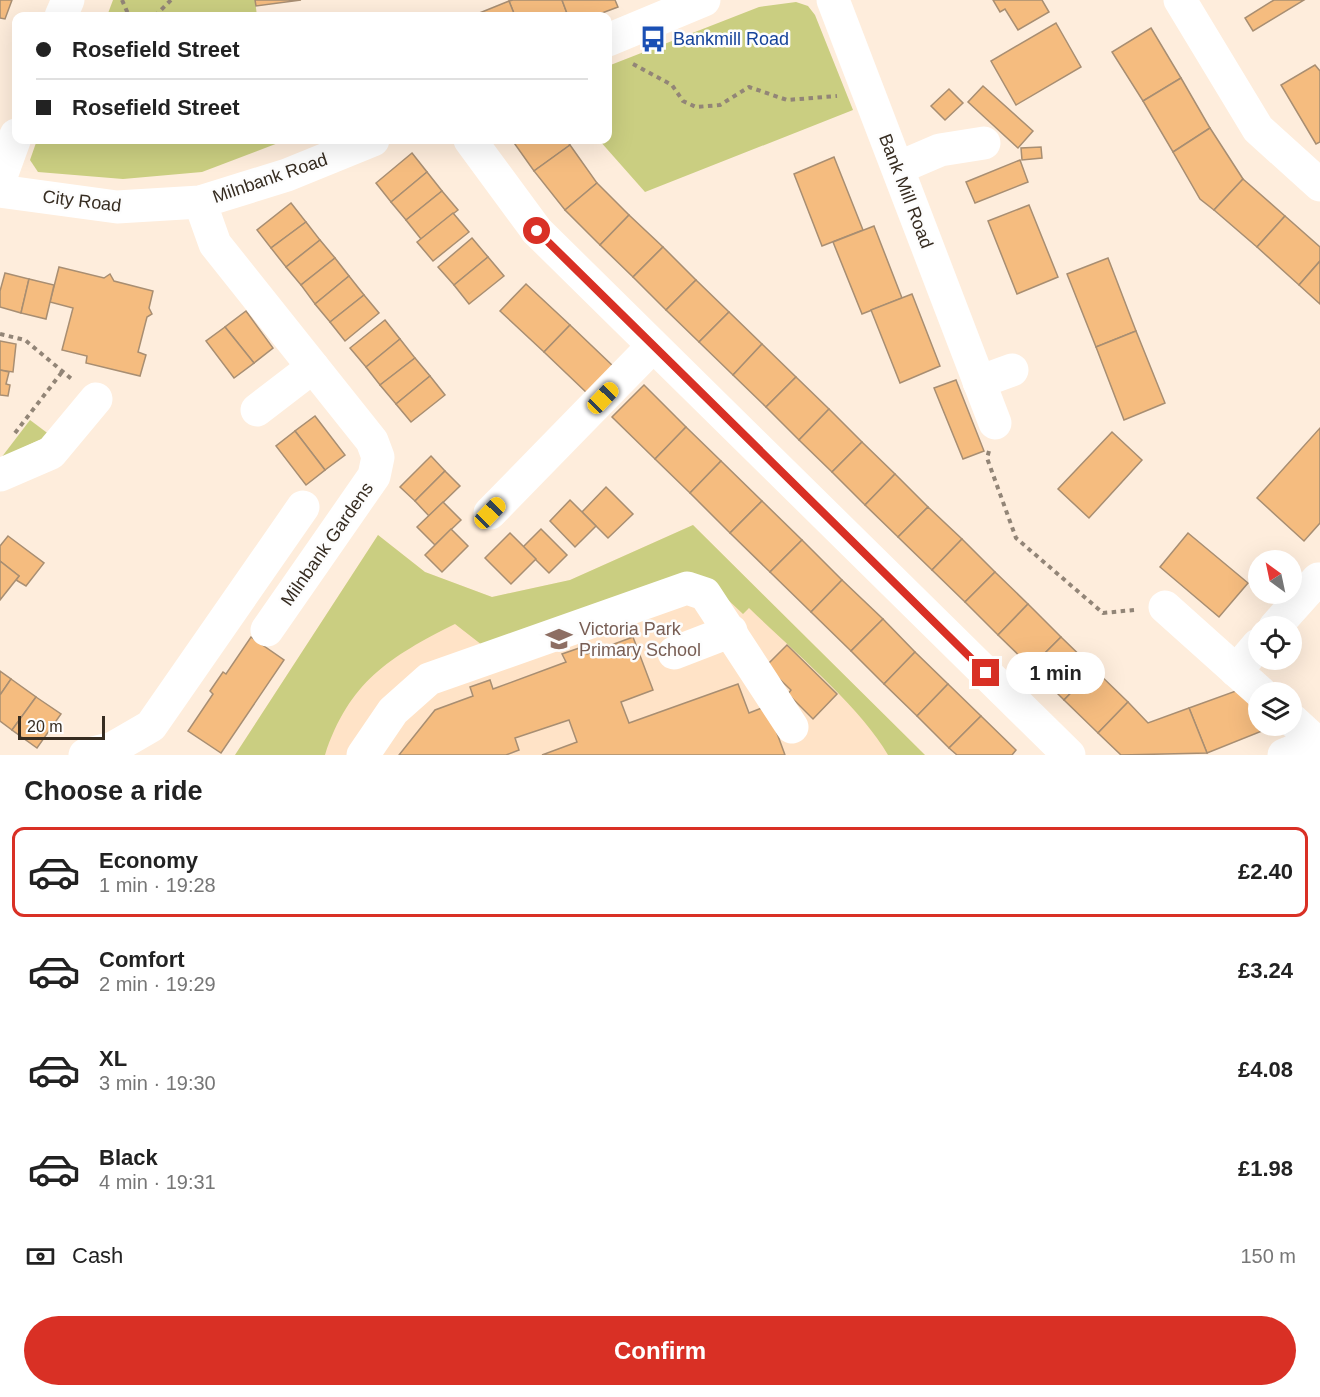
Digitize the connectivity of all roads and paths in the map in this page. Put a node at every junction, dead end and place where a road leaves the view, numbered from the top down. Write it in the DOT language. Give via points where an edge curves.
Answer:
graph roads {
  1 [pos="171,0"];
  2 [pos="704,0"];
  3 [pos="833,0"];
  4 [pos="1180,0"];
  5 [pos="159,12"];
  6 [pos="612,38"];
  7 [pos="867,89"];
  8 [pos="984,143"];
  9 [pos="13,144"];
  10 [pos="363,144"];
  11 [pos="473,144"];
  12 [pos="897,168"];
  13 [pos="0,179"];
  14 [pos="1320,185"];
  15 [pos="0,191"];
  16 [pos="200,202"];
  17 [pos="0,334"];
  18 [pos="652,346"];
  19 [pos="313,367"];
  20 [pos="1012,370"];
  21 [pos="62,372"];
  22 [pos="979,382"];
  23 [pos="96,399"];
  24 [pos="257,410"];
  25 [pos="995,423"];
  26 [pos="14,435"];
  27 [pos="0,475"];
  28 [pos="303,507"];
  29 [pos="490,513"];
  30 [pos="1318,579"];
  31 [pos="1165,607"];
  32 [pos="1285,616"];
  33 [pos="267,630"];
  34 [pos="731,631"];
  35 [pos="674,653"];
  36 [pos="1248,656"];
  37 [pos="1236,670"];
  38 [pos="1249,682"];
  39 [pos="792,727"];
  40 [pos="1302,728"];
  41 [pos="1318,741"];
  42 [pos="85,755"];
  43 [pos="363,755"];
  44 [pos="1069,755"];
  45 [pos="1284,755"];
  1 -- 5 [label="path"];
  2 -- 6 [label="street"];
  3 -- 7 [label="street, Bank Mill Road"];
  4 -- 14 [label="street" via="1258,129"];
  6 -- 7 [label="path" via="625,59 672,85 683,101 696,107 720,105 749,87 787,100 847,95"];
  7 -- 12 [label="street, Bank Mill Road"];
  8 -- 12 [label="street" via="940,150"];
  9 -- 13 [label="street"];
  10 -- 16 [label="street, Milnbank Road" via="287,175"];
  11 -- 18 [label="street" via="537,231"];
  12 -- 22 [label="street, Bank Mill Road"];
  15 -- 16 [label="street, City Road" via="117,207"];
  16 -- 19 [label="street, Milnbank Gardens" via="215,244"];
  17 -- 21 [label="path" via="25,340"];
  18 -- 29 [label="street"];
  18 -- 44 [label="street"];
  19 -- 24 [label="street"];
  19 -- 33 [label="street, Milnbank Gardens" via="372,441 378,457 375,476"];
  20 -- 22 [label="street"];
  21 -- 23 [label="path"];
  21 -- 26 [label="path"];
  22 -- 25 [label="street, Bank Mill Road"];
  23 -- 27 [label="street" via="51,453"];
  25 -- 31 [label="path" via="987,458 1016,538 1103,613"];
  28 -- 42 [label="street" via="151,726 113,748"];
  30 -- 32 [label="street"];
  31 -- 37 [label="street"];
  34 -- 35 [label="street"];
  34 -- 39 [label="street"];
  34 -- 43 [label="street" via="705,594 687,588 429,679 393,711"];
  36 -- 37 [label="street"];
  37 -- 38 [label="street"];
  40 -- 41 [label="street"];
  41 -- 45 [label="street"];
}
